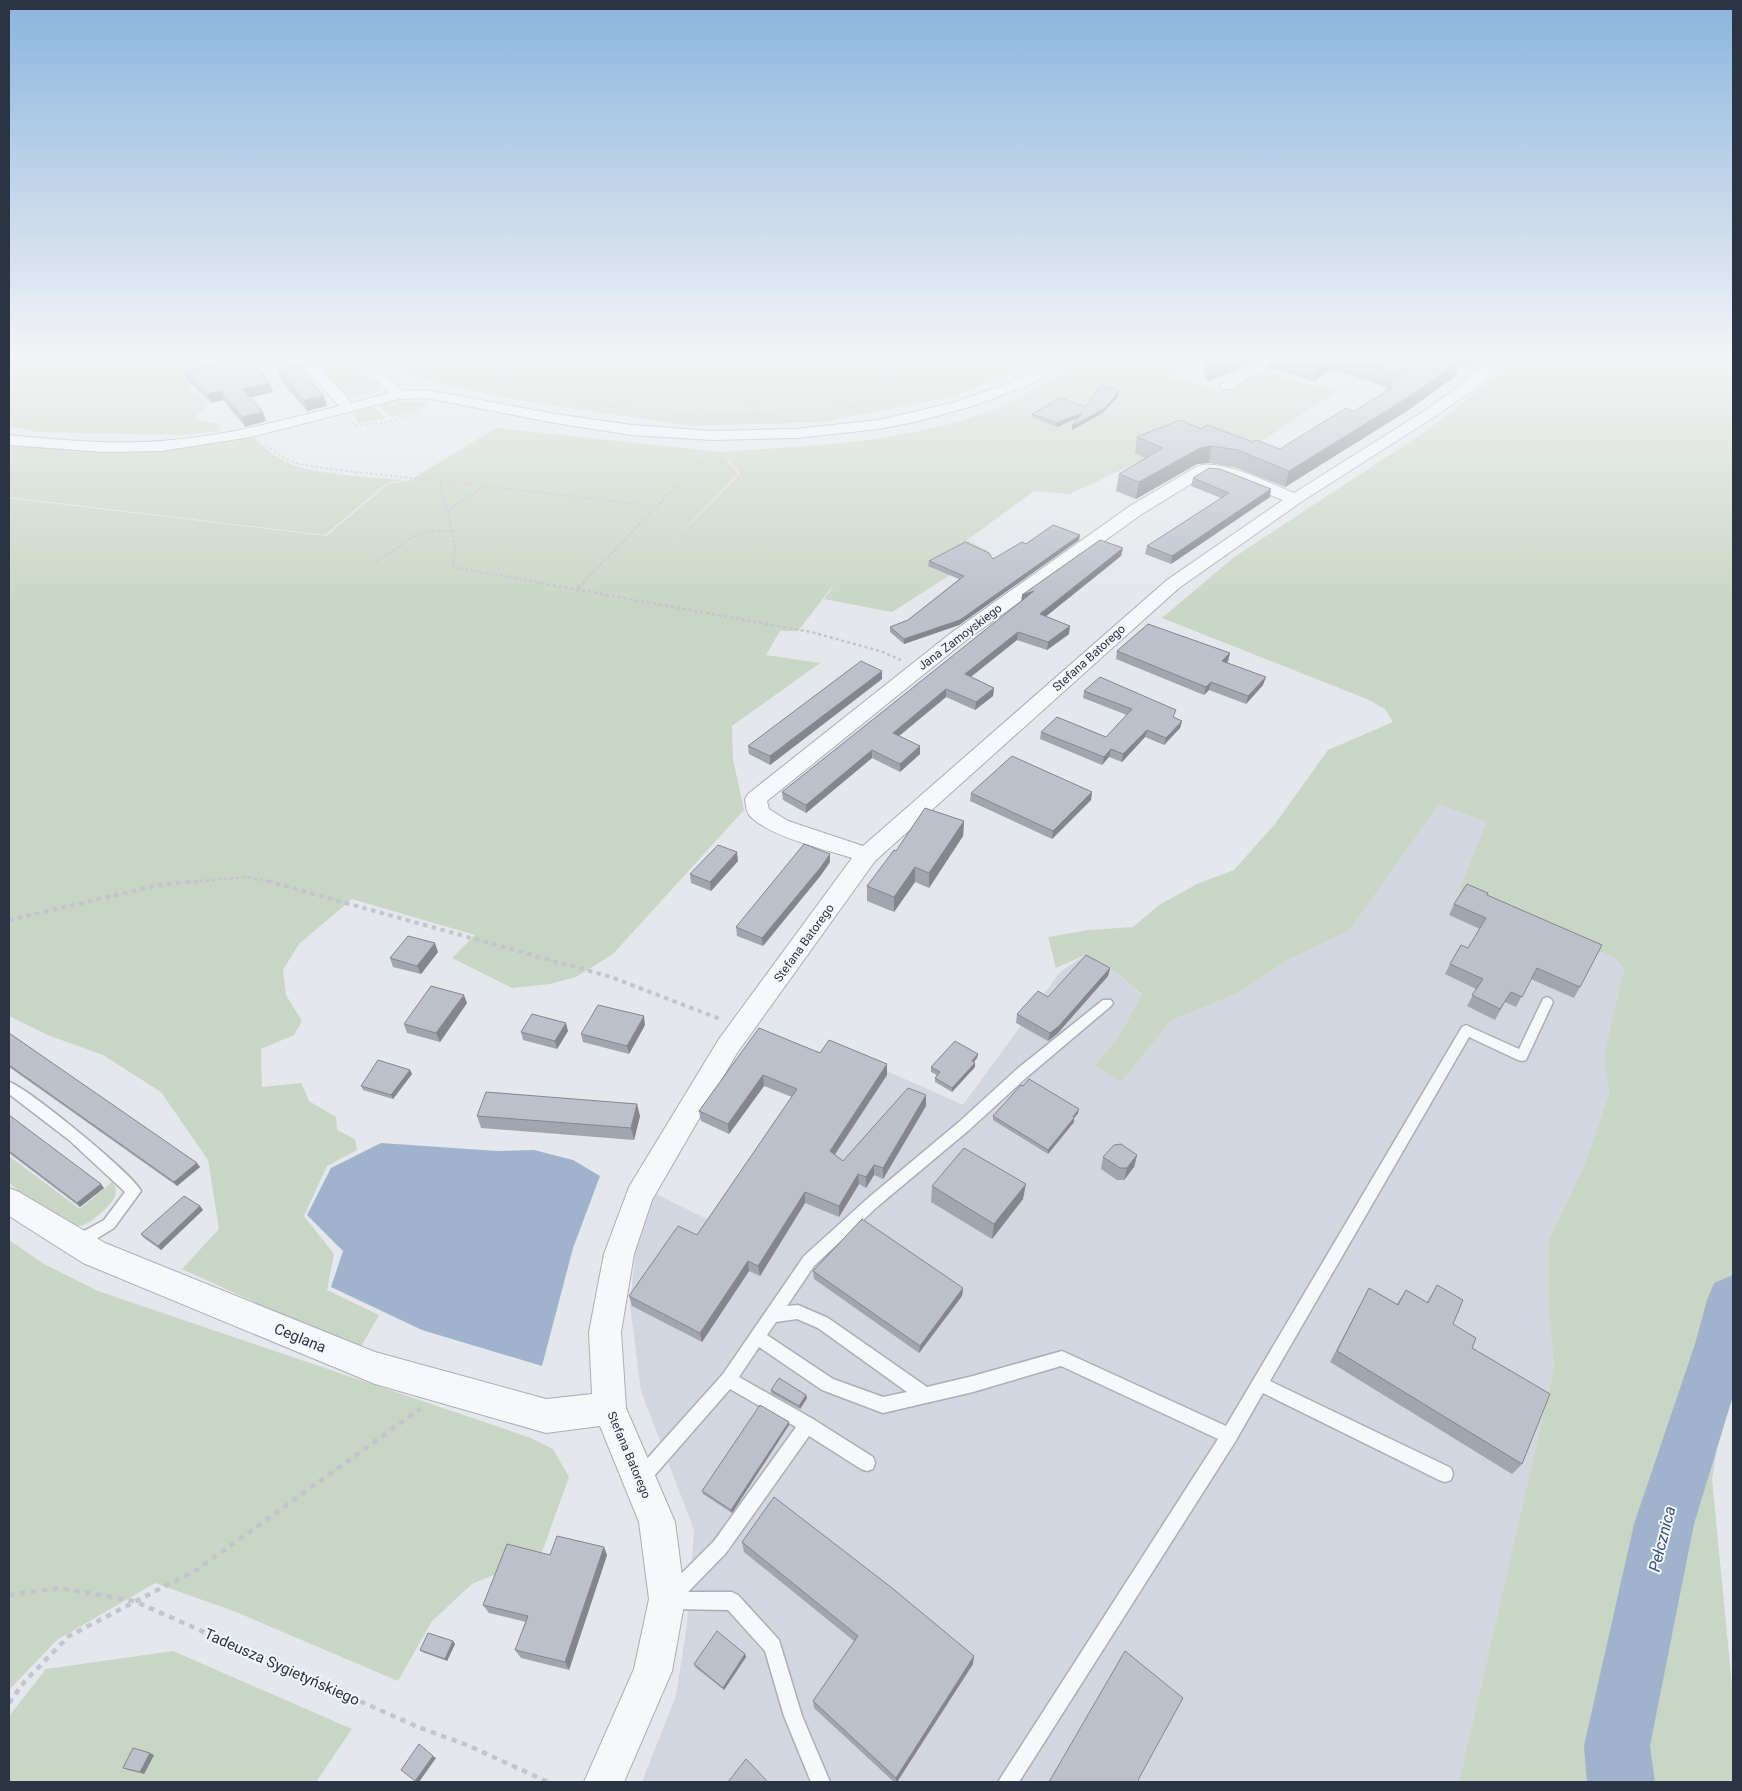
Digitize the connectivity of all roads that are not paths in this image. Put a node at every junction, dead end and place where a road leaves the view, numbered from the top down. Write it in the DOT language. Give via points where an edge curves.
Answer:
graph roads {
  1 [pos="213,439"];
  2 [pos="1390,439"];
  3 [pos="9,440"];
  4 [pos="1295,499"];
  5 [pos="867,855"];
  6 [pos="1547,1002"];
  7 [pos="1107,1003"];
  8 [pos="9,1087"];
  9 [pos="9,1201"];
  10 [pos="76,1243"];
  11 [pos="772,1315"];
  12 [pos="756,1337"];
  13 [pos="728,1379"];
  14 [pos="1260,1384"];
  15 [pos="925,1396"];
  16 [pos="609,1408"];
  17 [pos="807,1425"];
  18 [pos="1229,1436"];
  19 [pos="867,1463"];
  20 [pos="1445,1474"];
  21 [pos="639,1480"];
  22 [pos="667,1599"];
  23 [pos="604,1782"];
  24 [pos="820,1782"];
  25 [pos="1008,1782"];
  1 -- 3 [label="street" via="160,446 95,447"];
  2 -- 4 [label="street, Stefana Batorego"];
  4 -- 5 [label="street, Stefana Batorego" via="1173,584"];
  4 -- 5 [label="street, Jana Zamoyskiego" via="1221,470 1204,469 1102,533 958,637 756,799 758,812 780,826"];
  5 -- 16 [label="street, Stefana Batorego" via="728,1046 658,1160 636,1204 618,1254 605,1332"];
  6 -- 14 [label="lane" via="1522,1056 1466,1030"];
  7 -- 11 [label="lane" via="1022,1073 809,1261"];
  8 -- 10 [label="lane" via="108,1163 134,1191 109,1224"];
  9 -- 10 [label="street, Ceglana"];
  10 -- 16 [label="street, Ceglana" via="375,1368 546,1416"];
  11 -- 12 [label="lane"];
  11 -- 15 [label="lane" via="798,1312 823,1323"];
  12 -- 13 [label="lane"];
  12 -- 15 [label="lane" via="828,1385 883,1405"];
  13 -- 17 [label="lane"];
  13 -- 21 [label="lane"];
  14 -- 18 [label="lane"];
  14 -- 20 [label="lane"];
  15 -- 18 [label="lane" via="1062,1358"];
  16 -- 21 [label="street, Stefana Batorego"];
  17 -- 19 [label="lane"];
  17 -- 22 [label="lane" via="720,1547"];
  18 -- 25 [label="lane"];
  21 -- 22 [label="street, Stefana Batorego" via="657,1522"];
  22 -- 23 [label="street, Stefana Batorego" via="653,1671"];
  22 -- 24 [label="lane" via="732,1602 773,1646 793,1716"];
}
